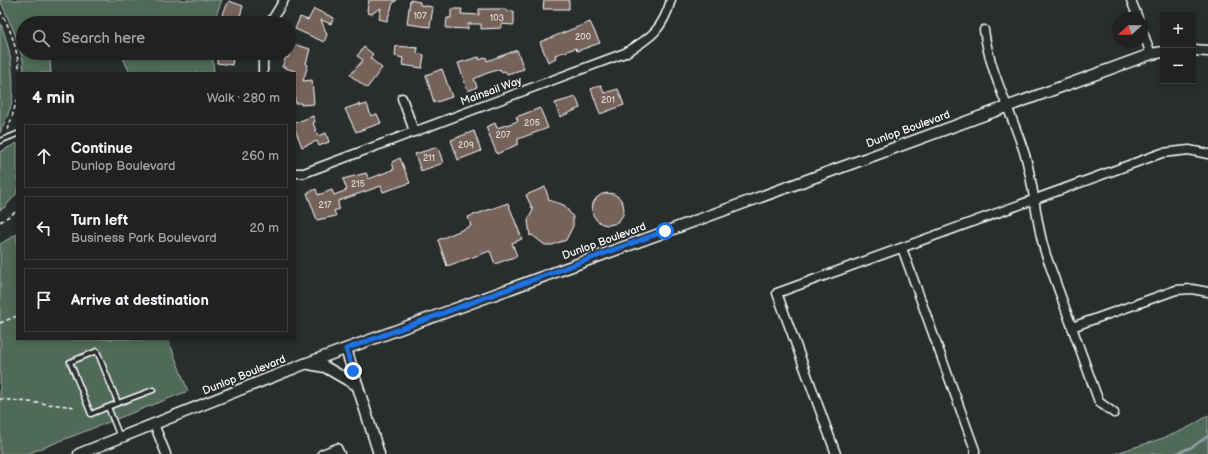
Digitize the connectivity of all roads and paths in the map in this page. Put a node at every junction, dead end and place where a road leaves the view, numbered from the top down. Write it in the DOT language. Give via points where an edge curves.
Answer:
graph roads {
  1 [pos="284,0"];
  2 [pos="672,0"];
  3 [pos="1131,0"];
  4 [pos="0,11"];
  5 [pos="1136,12"];
  6 [pos="274,16"];
  7 [pos="984,30"];
  8 [pos="1148,46"];
  9 [pos="16,48"];
  10 [pos="1196,50"];
  11 [pos="1208,51"];
  12 [pos="1160,52"];
  13 [pos="1151,54"];
  14 [pos="19,60"];
  15 [pos="263,60"];
  16 [pos="20,72"];
  17 [pos="263,72"];
  18 [pos="402,98"];
  19 [pos="16,104"];
  20 [pos="1007,106"];
  21 [pos="414,131"];
  22 [pos="16,134"];
  23 [pos="2,140"];
  24 [pos="1208,154"];
  25 [pos="296,173"];
  26 [pos="1034,200"];
  27 [pos="16,212"];
  28 [pos="0,222"];
  29 [pos="902,248"];
  30 [pos="1208,292"];
  31 [pos="16,316"];
  32 [pos="0,323"];
  33 [pos="1072,327"];
  34 [pos="346,349"];
  35 [pos="307,363"];
  36 [pos="358,386"];
  37 [pos="153,390"];
  38 [pos="0,399"];
  39 [pos="118,403"];
  40 [pos="76,407"];
  41 [pos="108,407"];
  42 [pos="1114,413"];
  43 [pos="154,424"];
  44 [pos="121,437"];
  45 [pos="79,454"];
  46 [pos="166,454"];
  47 [pos="322,454"];
  48 [pos="340,454"];
  49 [pos="379,454"];
  50 [pos="836,454"];
  51 [pos="975,454"];
  1 -- 6 [label="street"];
  2 -- 21 [label="street, Mainsail Way" via="666,18 648,40 625,53"];
  3 -- 5 [label="street"];
  4 -- 9 [label="path"];
  7 -- 20 [label="street" via="987,53"];
  8 -- 13 [label="street"];
  10 -- 11 [label="street"];
  12 -- 13 [label="street, Dunlop Boulevard"];
  13 -- 20 [label="street, Dunlop Boulevard"];
  14 -- 16 [label="path"];
  15 -- 17 [label="street"];
  18 -- 21 [label="street"];
  19 -- 23 [label="path" via="11,125"];
  20 -- 26 [label="street" via="1025,156"];
  20 -- 34 [label="street, Dunlop Boulevard"];
  21 -- 25 [label="street, Mainsail Way" via="304,173"];
  22 -- 23 [label="lane"];
  24 -- 26 [label="street" via="1189,150 1162,153"];
  26 -- 29 [label="street"];
  26 -- 33 [label="street" via="1041,238"];
  27 -- 28 [label="path"];
  29 -- 50 [label="street" via="777,293"];
  29 -- 51 [label="street"];
  30 -- 33 [label="street" via="1176,290"];
  31 -- 32 [label="path"];
  33 -- 42 [label="street" via="1099,402"];
  34 -- 35 [label="street, Dunlop Boulevard"];
  34 -- 36 [label="street"];
  35 -- 36 [label="street" via="339,373"];
  35 -- 43 [label="street, Dunlop Boulevard"];
  36 -- 49 [label="street"];
  37 -- 39 [label="lane"];
  38 -- 40 [label="path"];
  39 -- 41 [label="lane"];
  39 -- 41 [label="lane" via="96,351 70,362 91,414"];
  41 -- 44 [label="lane"];
  43 -- 44 [label="street, Dunlop Boulevard"];
  43 -- 46 [label="street"];
  44 -- 45 [label="street, Dunlop Boulevard"];
  47 -- 48 [label="street" via="338,448"];
}
